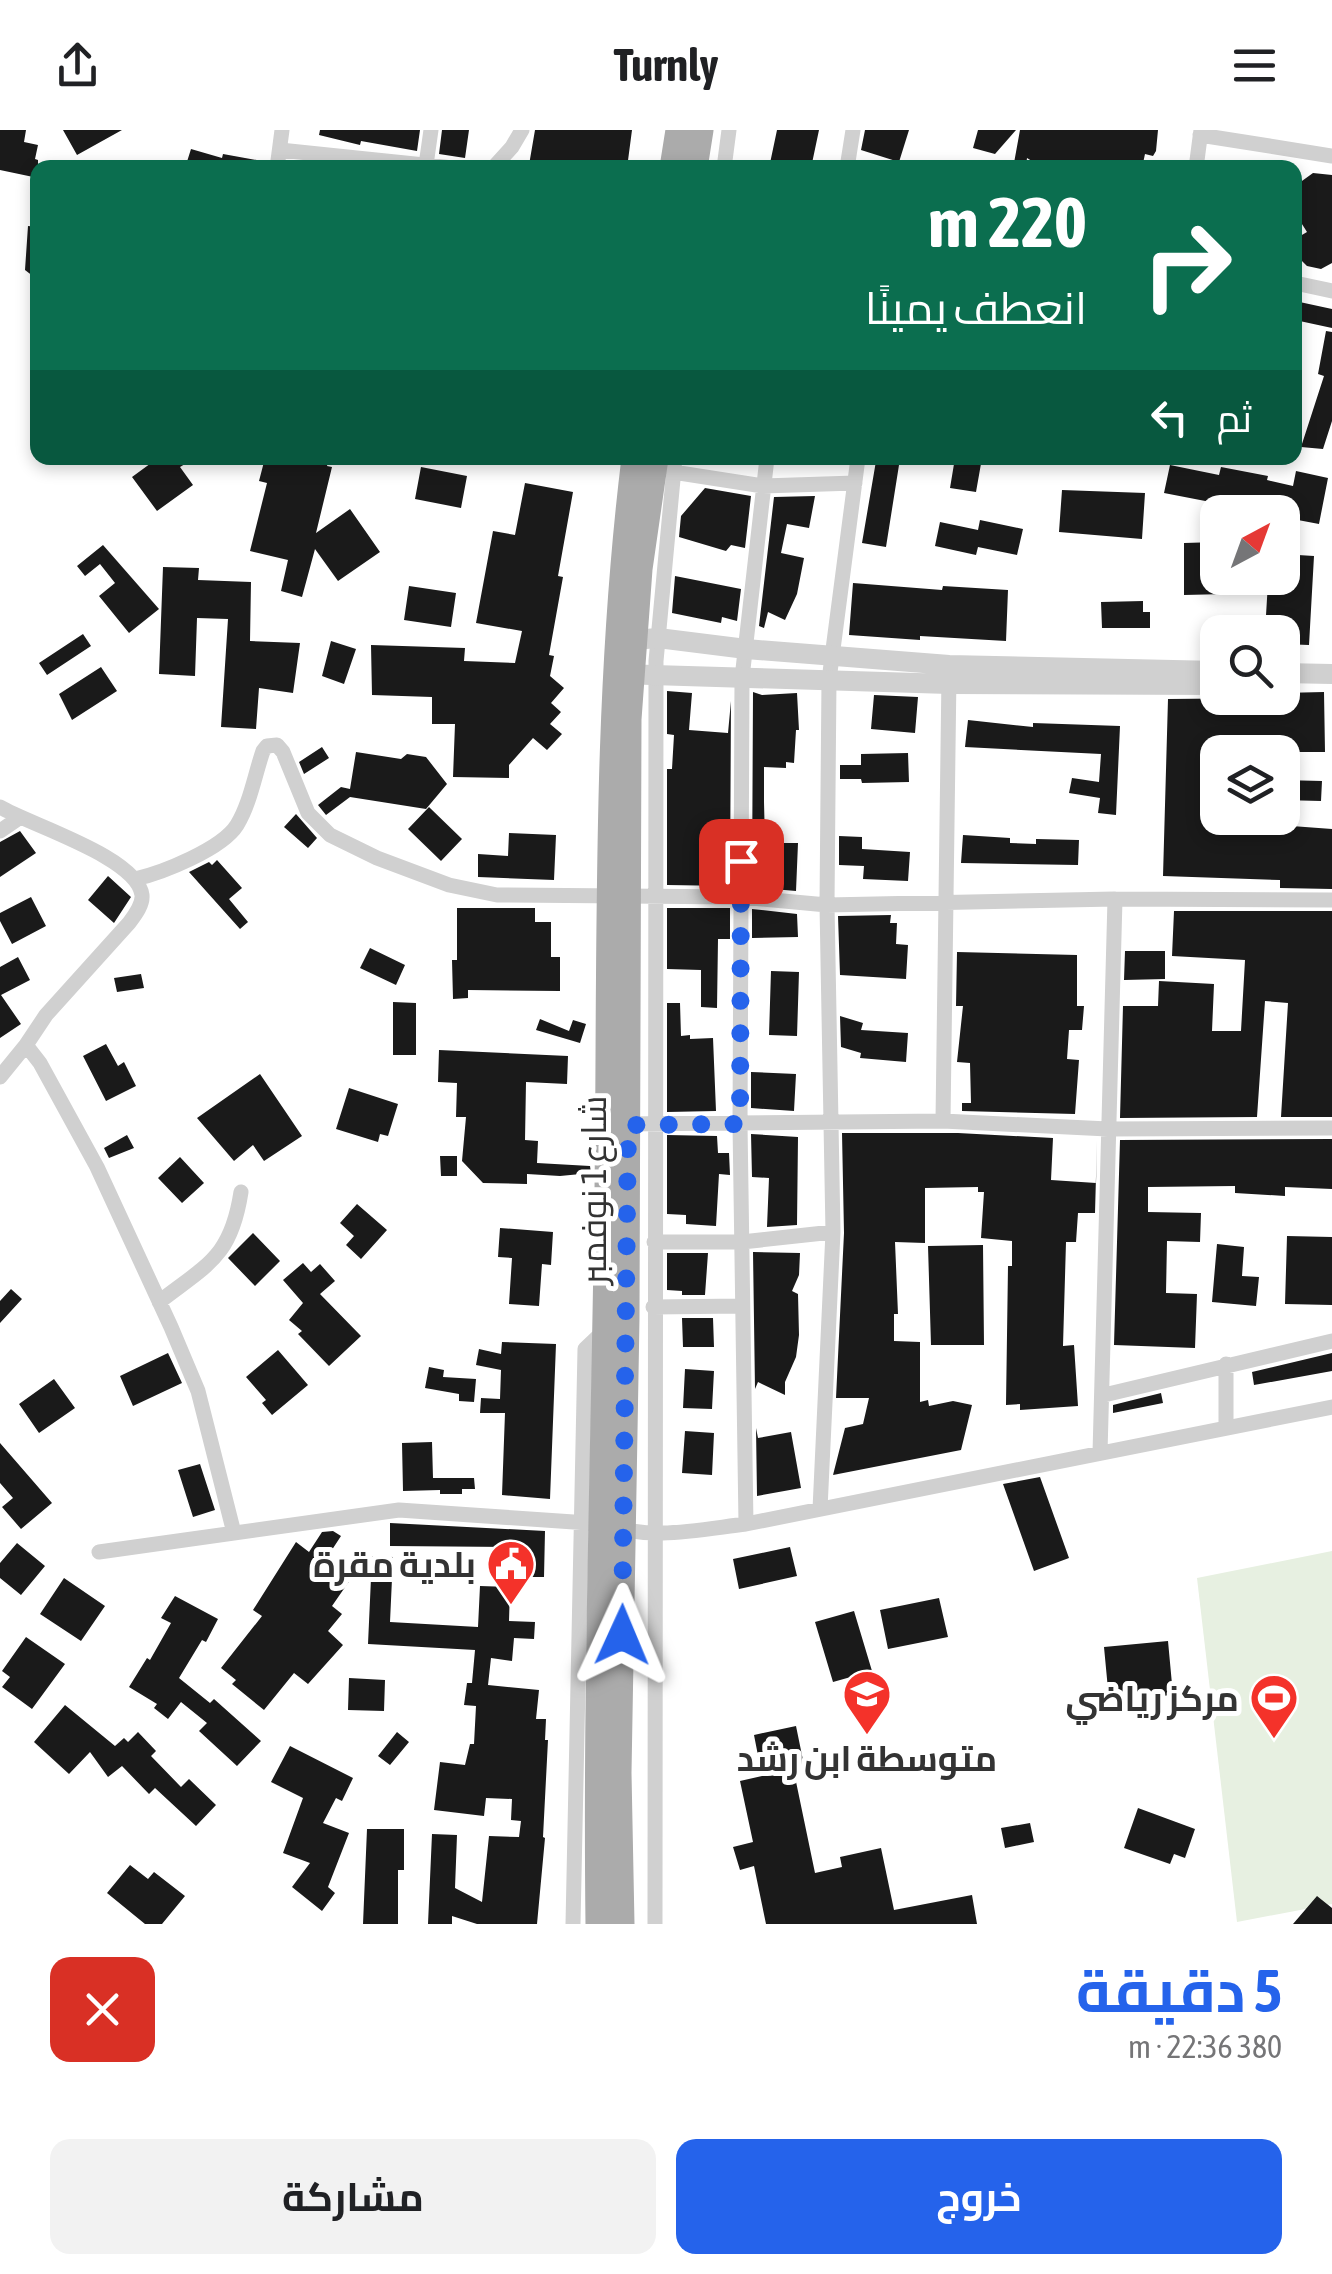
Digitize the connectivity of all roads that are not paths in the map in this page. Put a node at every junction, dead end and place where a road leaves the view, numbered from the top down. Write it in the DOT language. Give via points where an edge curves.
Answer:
graph roads {
  1 [pos="282,130"];
  2 [pos="431,130"];
  3 [pos="522,130"];
  4 [pos="678,130"];
  5 [pos="701,130"];
  6 [pos="729,130"];
  7 [pos="853,130"];
  8 [pos="1200,132"];
  9 [pos="280,150"];
  10 [pos="1332,156"];
  11 [pos="278,160"];
  12 [pos="377,160"];
  13 [pos="427,160"];
  14 [pos="501,160"];
  15 [pos="673,160"];
  16 [pos="697,160"];
  17 [pos="725,160"];
  18 [pos="848,160"];
  19 [pos="1197,160"];
  20 [pos="1302,284"];
  21 [pos="1332,290"];
  22 [pos="633,465"];
  23 [pos="667,465"];
  24 [pos="680,465"];
  25 [pos="767,465"];
  26 [pos="857,465"];
  27 [pos="855,483"];
  28 [pos="763,486"];
  29 [pos="636,640"];
  30 [pos="746,649"];
  31 [pos="833,656"];
  32 [pos="1200,671"];
  33 [pos="1300,673"];
  34 [pos="634,674"];
  35 [pos="949,674"];
  36 [pos="1332,674"];
  37 [pos="742,678"];
  38 [pos="829,680"];
  39 [pos="1200,685"];
  40 [pos="1300,686"];
  41 [pos="1332,686"];
  42 [pos="0,807"];
  43 [pos="19,818"];
  44 [pos="0,832"];
  45 [pos="135,879"];
  46 [pos="618,896"];
  47 [pos="655,896"];
  48 [pos="741,897"];
  49 [pos="1115,899"];
  50 [pos="1332,900"];
  51 [pos="945,902"];
  52 [pos="827,905"];
  53 [pos="26,1045"];
  54 [pos="0,1077"];
  55 [pos="944,1121"];
  56 [pos="829,1123"];
  57 [pos="618,1124"];
  58 [pos="740,1124"];
  59 [pos="654,1125"];
  60 [pos="1332,1128"];
  61 [pos="1108,1129"];
  62 [pos="240,1192"];
  63 [pos="833,1232"];
  64 [pos="654,1242"];
  65 [pos="742,1242"];
  66 [pos="159,1302"];
  67 [pos="742,1306"];
  68 [pos="654,1307"];
  69 [pos="1332,1341"];
  70 [pos="1226,1364"];
  71 [pos="1104,1395"];
  72 [pos="1332,1407"];
  73 [pos="1226,1428"];
  74 [pos="1100,1453"];
  75 [pos="820,1509"];
  76 [pos="746,1524"];
  77 [pos="603,1526"];
  78 [pos="234,1533"];
  79 [pos="656,1535"];
  80 [pos="99,1552"];
  81 [pos="598,1917"];
  82 [pos="655,1924"];
  1 -- 9 [label="street"];
  2 -- 13 [label="street"];
  3 -- 14 [label="street"];
  4 -- 15 [label="main road"];
  5 -- 16 [label="main road"];
  6 -- 17 [label="street"];
  7 -- 18 [label="street"];
  8 -- 10 [label="street"];
  8 -- 19 [label="street"];
  9 -- 11 [label="street"];
  9 -- 12 [label="street"];
  20 -- 21 [label="street"];
  22 -- 29 [label="main road, شارع 1 نوفمبر" via="620,573"];
  23 -- 29 [label="main road, شارع 1 نوفمبر"];
  24 -- 28 [label="street"];
  25 -- 28 [label="street"];
  26 -- 27 [label="street"];
  27 -- 28 [label="street"];
  27 -- 31 [label="street"];
  28 -- 30 [label="street"];
  29 -- 30 [label="street"];
  29 -- 34 [label="main road, شارع 1 نوفمبر"];
  29 -- 34 [label="street"];
  30 -- 31 [label="street"];
  30 -- 37 [label="street"];
  31 -- 35 [label="street"];
  31 -- 38 [label="street"];
  32 -- 35 [label="street"];
  33 -- 36 [label="street"];
  34 -- 37 [label="street"];
  34 -- 46 [label="main road, شارع 1 نوفمبر"];
  34 -- 47 [label="street"];
  35 -- 38 [label="street"];
  35 -- 39 [label="street"];
  35 -- 51 [label="street"];
  37 -- 38 [label="street"];
  37 -- 48 [label="street"];
  38 -- 52 [label="street"];
  40 -- 41 [label="street"];
  42 -- 43 [label="street"];
  43 -- 44 [label="street"];
  43 -- 45 [label="street" via="86,845"];
  45 -- 46 [label="street" via="177,866 232,832 262,751 277,746 308,813 330,835 377,858 497,895"];
  45 -- 53 [label="street" via="141,906"];
  46 -- 47 [label="street"];
  46 -- 57 [label="main road, شارع 1 نوفمبر"];
  47 -- 48 [label="street"];
  47 -- 59 [label="street"];
  48 -- 52 [label="street"];
  48 -- 58 [label="street"];
  49 -- 50 [label="street"];
  49 -- 51 [label="street"];
  49 -- 61 [label="street"];
  51 -- 52 [label="street"];
  51 -- 55 [label="street"];
  52 -- 56 [label="street"];
  53 -- 54 [label="street"];
  53 -- 66 [label="street" via="97,1168"];
  55 -- 56 [label="street"];
  55 -- 61 [label="street"];
  56 -- 58 [label="street"];
  56 -- 63 [label="street"];
  57 -- 59 [label="street"];
  57 -- 77 [label="main road, شارع 1 نوفمبر"];
  57 -- 77 [label="main road, شارع 1 نوفمبر"];
  58 -- 59 [label="street"];
  58 -- 65 [label="street"];
  59 -- 64 [label="street"];
  60 -- 61 [label="street"];
  61 -- 71 [label="street"];
  62 -- 66 [label="street" via="236,1224 216,1258"];
  63 -- 65 [label="street"];
  63 -- 75 [label="street"];
  64 -- 65 [label="street"];
  64 -- 68 [label="street"];
  65 -- 67 [label="street"];
  66 -- 78 [label="street" via="198,1391"];
  67 -- 68 [label="street"];
  67 -- 76 [label="street"];
  68 -- 79 [label="street"];
  69 -- 70 [label="street"];
  70 -- 71 [label="street"];
  70 -- 73 [label="street"];
  71 -- 74 [label="street"];
  72 -- 73 [label="street"];
  73 -- 74 [label="street"];
  74 -- 75 [label="street"];
  75 -- 76 [label="street"];
  76 -- 79 [label="street"];
  77 -- 78 [label="street" via="400,1510"];
  77 -- 79 [label="street"];
  77 -- 81 [label="main road, شارع 1 نوفمبر" via="585,1828"];
  77 -- 81 [label="main road, شارع 1 نوفمبر" via="619,1772"];
  78 -- 80 [label="street"];
  79 -- 82 [label="street"];
}
